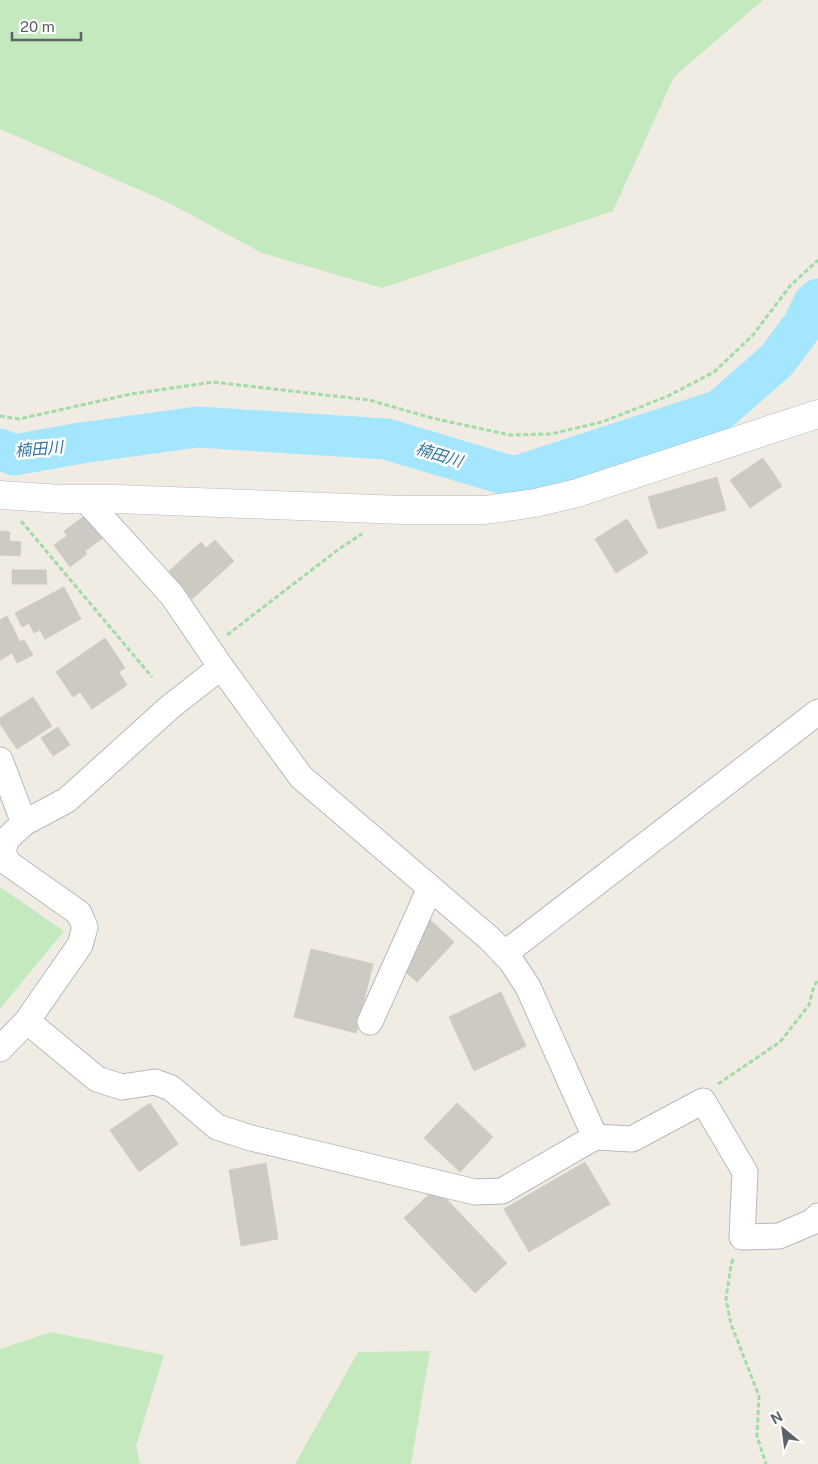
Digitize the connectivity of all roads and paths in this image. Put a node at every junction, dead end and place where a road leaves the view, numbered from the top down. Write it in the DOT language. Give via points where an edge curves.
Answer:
graph roads {
  1 [pos="818,260"];
  2 [pos="818,414"];
  3 [pos="0,416"];
  4 [pos="0,495"];
  5 [pos="85,500"];
  6 [pos="19,519"];
  7 [pos="370,529"];
  8 [pos="215,658"];
  9 [pos="152,677"];
  10 [pos="818,712"];
  11 [pos="0,760"];
  12 [pos="24,823"];
  13 [pos="430,888"];
  14 [pos="504,954"];
  15 [pos="818,980"];
  16 [pos="27,1021"];
  17 [pos="370,1022"];
  18 [pos="0,1049"];
  19 [pos="703,1101"];
  20 [pos="595,1137"];
  21 [pos="818,1216"];
  22 [pos="742,1237"];
  23 [pos="766,1464"];
  1 -- 3 [label="path" via="790,286 753,335 714,372 668,396 611,418 551,434 510,435 369,400 213,382 131,394 19,419"];
  2 -- 5 [label="street" via="577,493 485,510"];
  4 -- 5 [label="street"];
  5 -- 8 [label="street" via="172,595"];
  6 -- 9 [label="path"];
  7 -- 8 [label="path" via="339,549"];
  8 -- 12 [label="street" via="170,706 67,800"];
  8 -- 13 [label="street" via="301,777"];
  10 -- 14 [label="street"];
  11 -- 12 [label="street"];
  12 -- 16 [label="street" via="6,840 3,852 8,863 79,913 85,927 80,945"];
  13 -- 14 [label="street"];
  13 -- 17 [label="street"];
  14 -- 20 [label="street" via="528,987"];
  15 -- 19 [label="path" via="809,1005 780,1042 715,1085"];
  16 -- 18 [label="street"];
  16 -- 20 [label="street" via="97,1079 122,1087 155,1082 171,1088 218,1127 251,1138 475,1192 502,1191"];
  19 -- 20 [label="street" via="632,1139"];
  19 -- 22 [label="street" via="745,1172"];
  21 -- 22 [label="street" via="812,1222 779,1236"];
  22 -- 23 [label="path" via="731,1265 726,1299 731,1324 759,1396 757,1436"];
}
